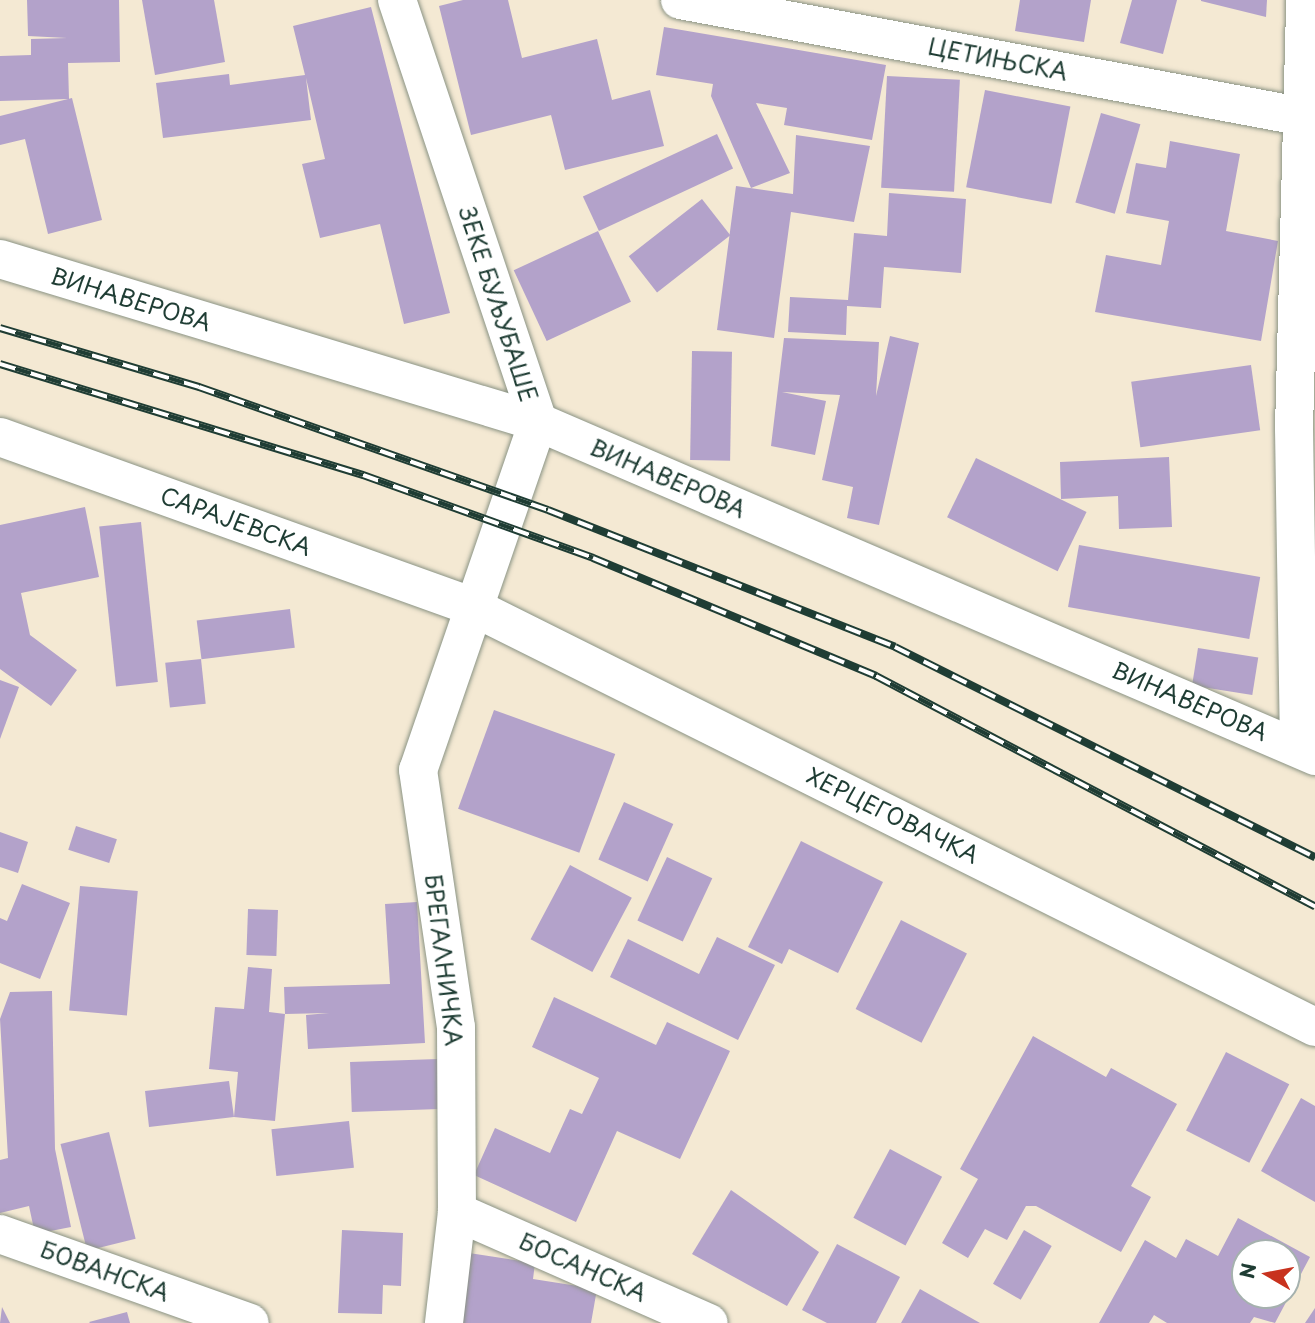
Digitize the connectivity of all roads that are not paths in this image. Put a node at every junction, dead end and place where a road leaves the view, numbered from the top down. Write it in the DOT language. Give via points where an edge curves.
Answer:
graph roads {
  1 [pos="397,0"];
  2 [pos="680,0"];
  3 [pos="1305,0"];
  4 [pos="1309,117"];
  5 [pos="0,259"];
  6 [pos="538,422"];
  7 [pos="1304,433"];
  8 [pos="0,437"];
  9 [pos="471,606"];
  10 [pos="1307,752"];
  11 [pos="1315,1027"];
  12 [pos="457,1212"];
  13 [pos="0,1234"];
  14 [pos="250,1323"];
  15 [pos="444,1323"];
  16 [pos="709,1323"];
  1 -- 6 [label="street, ЗЕКЕ БУЉУБАШЕ"];
  2 -- 4 [label="street, ЦЕТИЊСКА"];
  3 -- 4 [label="street"];
  4 -- 7 [label="street"];
  5 -- 6 [label="street, ВИНАВЕРОВА"];
  6 -- 9 [label="street, ЗЕКЕ БУЉУБАШЕ"];
  6 -- 10 [label="street, ВИНАВЕРОВА"];
  7 -- 10 [label="street"];
  8 -- 9 [label="street, САРАЈЕВСКА"];
  9 -- 11 [label="street, ХЕРЦЕГОВАЧКА"];
  9 -- 12 [label="street, БРЕГАЛНИЧКА" via="418,770 456,1027"];
  12 -- 15 [label="street, БРЕГАЛНИЧКА"];
  12 -- 16 [label="street, БОСАНСКА"];
  13 -- 14 [label="street, БОВАНСКА"];
}
